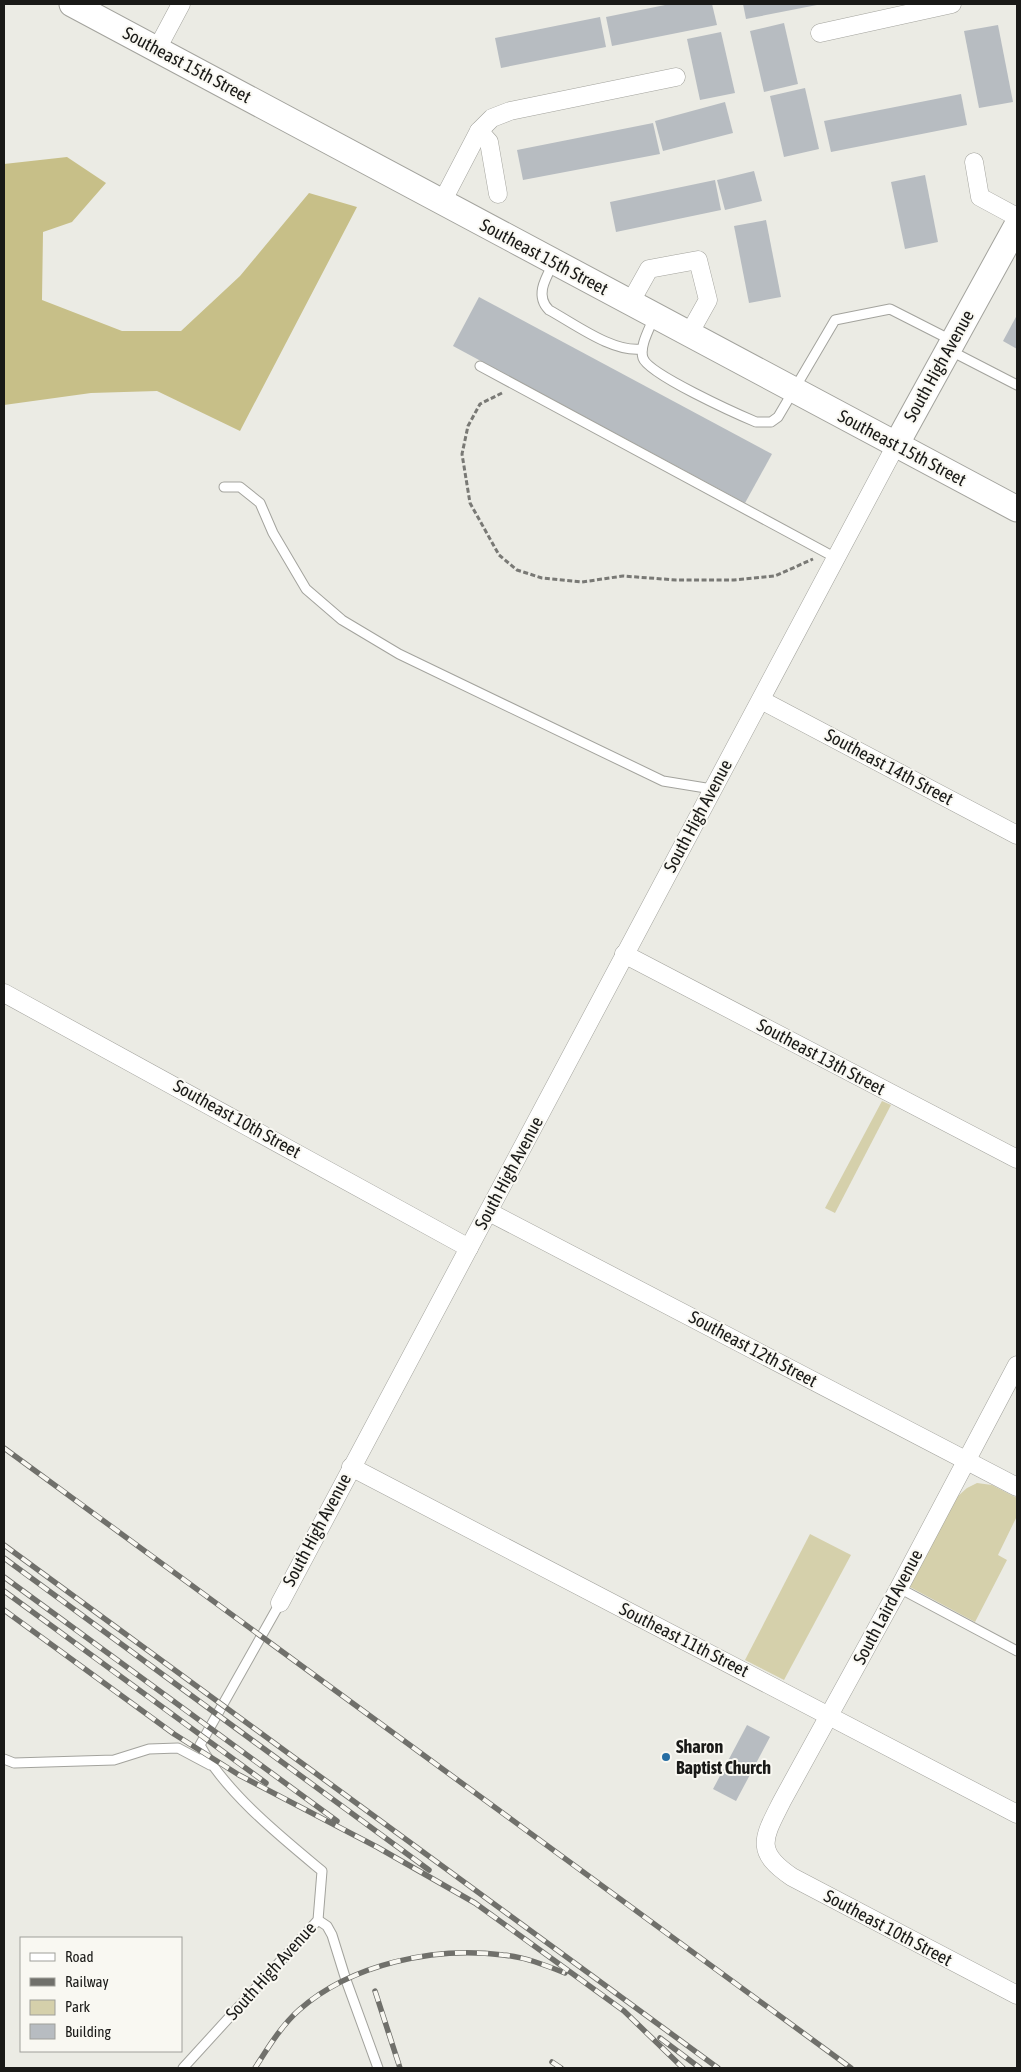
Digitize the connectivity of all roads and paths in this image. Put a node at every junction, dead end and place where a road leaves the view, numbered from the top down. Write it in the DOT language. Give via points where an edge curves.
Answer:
graph roads {
  1 [pos="72,4"];
  2 [pos="181,4"];
  3 [pos="952,4"];
  4 [pos="820,33"];
  5 [pos="157,49"];
  6 [pos="676,77"];
  7 [pos="479,131"];
  8 [pos="974,162"];
  9 [pos="498,194"];
  10 [pos="442,202"];
  11 [pos="1017,217"];
  12 [pos="1017,225"];
  13 [pos="554,262"];
  14 [pos="630,303"];
  15 [pos="655,316"];
  16 [pos="689,334"];
  17 [pos="951,346"];
  18 [pos="642,349"];
  19 [pos="480,366"];
  20 [pos="1017,385"];
  21 [pos="504,391"];
  22 [pos="795,391"];
  23 [pos="896,445"];
  24 [pos="224,487"];
  25 [pos="1016,504"];
  26 [pos="830,555"];
  27 [pos="761,700"];
  28 [pos="712,789"];
  29 [pos="1017,834"];
  30 [pos="624,954"];
  31 [pos="4,993"];
  32 [pos="1017,1159"];
  33 [pos="489,1212"];
  34 [pos="469,1248"];
  35 [pos="1017,1365"];
  36 [pos="966,1460"];
  37 [pos="351,1467"];
  38 [pos="1017,1487"];
  39 [pos="899,1588"];
  40 [pos="280,1602"];
  41 [pos="1017,1651"];
  42 [pos="829,1716"];
  43 [pos="4,1759"];
  44 [pos="211,1765"];
  45 [pos="1017,1814"];
  46 [pos="766,1852"];
  47 [pos="318,1920"];
  48 [pos="1017,1995"];
  49 [pos="183,2068"];
  50 [pos="378,2068"];
  1 -- 5 [label="main road, Southeast 15th Street"];
  2 -- 5 [label="street"];
  3 -- 4 [label="street"];
  5 -- 10 [label="main road, Southeast 15th Street"];
  6 -- 7 [label="street" via="510,111 492,118"];
  7 -- 9 [label="street" via="489,142"];
  7 -- 10 [label="street"];
  8 -- 11 [label="street" via="980,197"];
  10 -- 13 [label="main road, Southeast 15th Street"];
  12 -- 17 [label="main road, South High Avenue"];
  13 -- 14 [label="main road, Southeast 15th Street"];
  13 -- 18 [label="lane" via="541,296 549,310 615,346"];
  14 -- 15 [label="main road, Southeast 15th Street"];
  14 -- 16 [label="street" via="648,269 698,260 708,300"];
  15 -- 16 [label="main road, Southeast 15th Street"];
  15 -- 18 [label="lane"];
  16 -- 22 [label="main road, Southeast 15th Street"];
  17 -- 20 [label="lane"];
  17 -- 22 [label="lane" via="890,309 835,320"];
  17 -- 23 [label="main road, South High Avenue"];
  18 -- 22 [label="lane" via="648,366 756,422 771,422 778,417"];
  19 -- 26 [label="lane"];
  21 -- 26 [label="path" via="480,404 468,426 462,454 470,503 499,555 517,570 542,578 582,582 623,576 734,580 775,576"];
  22 -- 23 [label="main road, Southeast 15th Street"];
  23 -- 25 [label="main road, Southeast 15th Street"];
  23 -- 26 [label="street, South High Avenue"];
  24 -- 28 [label="lane" via="240,487 260,502 273,533 306,589 342,620 399,654 627,765 663,781"];
  26 -- 27 [label="street, South High Avenue"];
  27 -- 28 [label="street, South High Avenue"];
  27 -- 29 [label="street, Southeast 14th Street"];
  28 -- 30 [label="street, South High Avenue"];
  30 -- 32 [label="street, Southeast 13th Street"];
  30 -- 33 [label="street, South High Avenue"];
  31 -- 34 [label="street, Southeast 10th Street"];
  33 -- 34 [label="street, South High Avenue"];
  33 -- 36 [label="street, Southeast 12th Street"];
  34 -- 37 [label="street, South High Avenue"];
  35 -- 36 [label="street, South Laird Avenue"];
  36 -- 38 [label="street, Southeast 12th Street"];
  36 -- 39 [label="street, South Laird Avenue"];
  37 -- 40 [label="street, South High Avenue"];
  37 -- 42 [label="street, Southeast 11th Street"];
  39 -- 41 [label="lane"];
  39 -- 42 [label="street, South Laird Avenue"];
  40 -- 44 [label="lane, South High Avenue" via="200,1745"];
  42 -- 45 [label="street, Southeast 11th Street"];
  42 -- 46 [label="street, South Laird Avenue" via="770,1826"];
  43 -- 44 [label="lane" via="14,1763 114,1760 149,1749 178,1748"];
  44 -- 47 [label="lane, South High Avenue" via="276,1833 322,1872"];
  46 -- 48 [label="street, Southeast 10th Street" via="772,1862 792,1876"];
  47 -- 49 [label="lane, South High Avenue"];
  47 -- 50 [label="lane" via="332,1934"];
}
